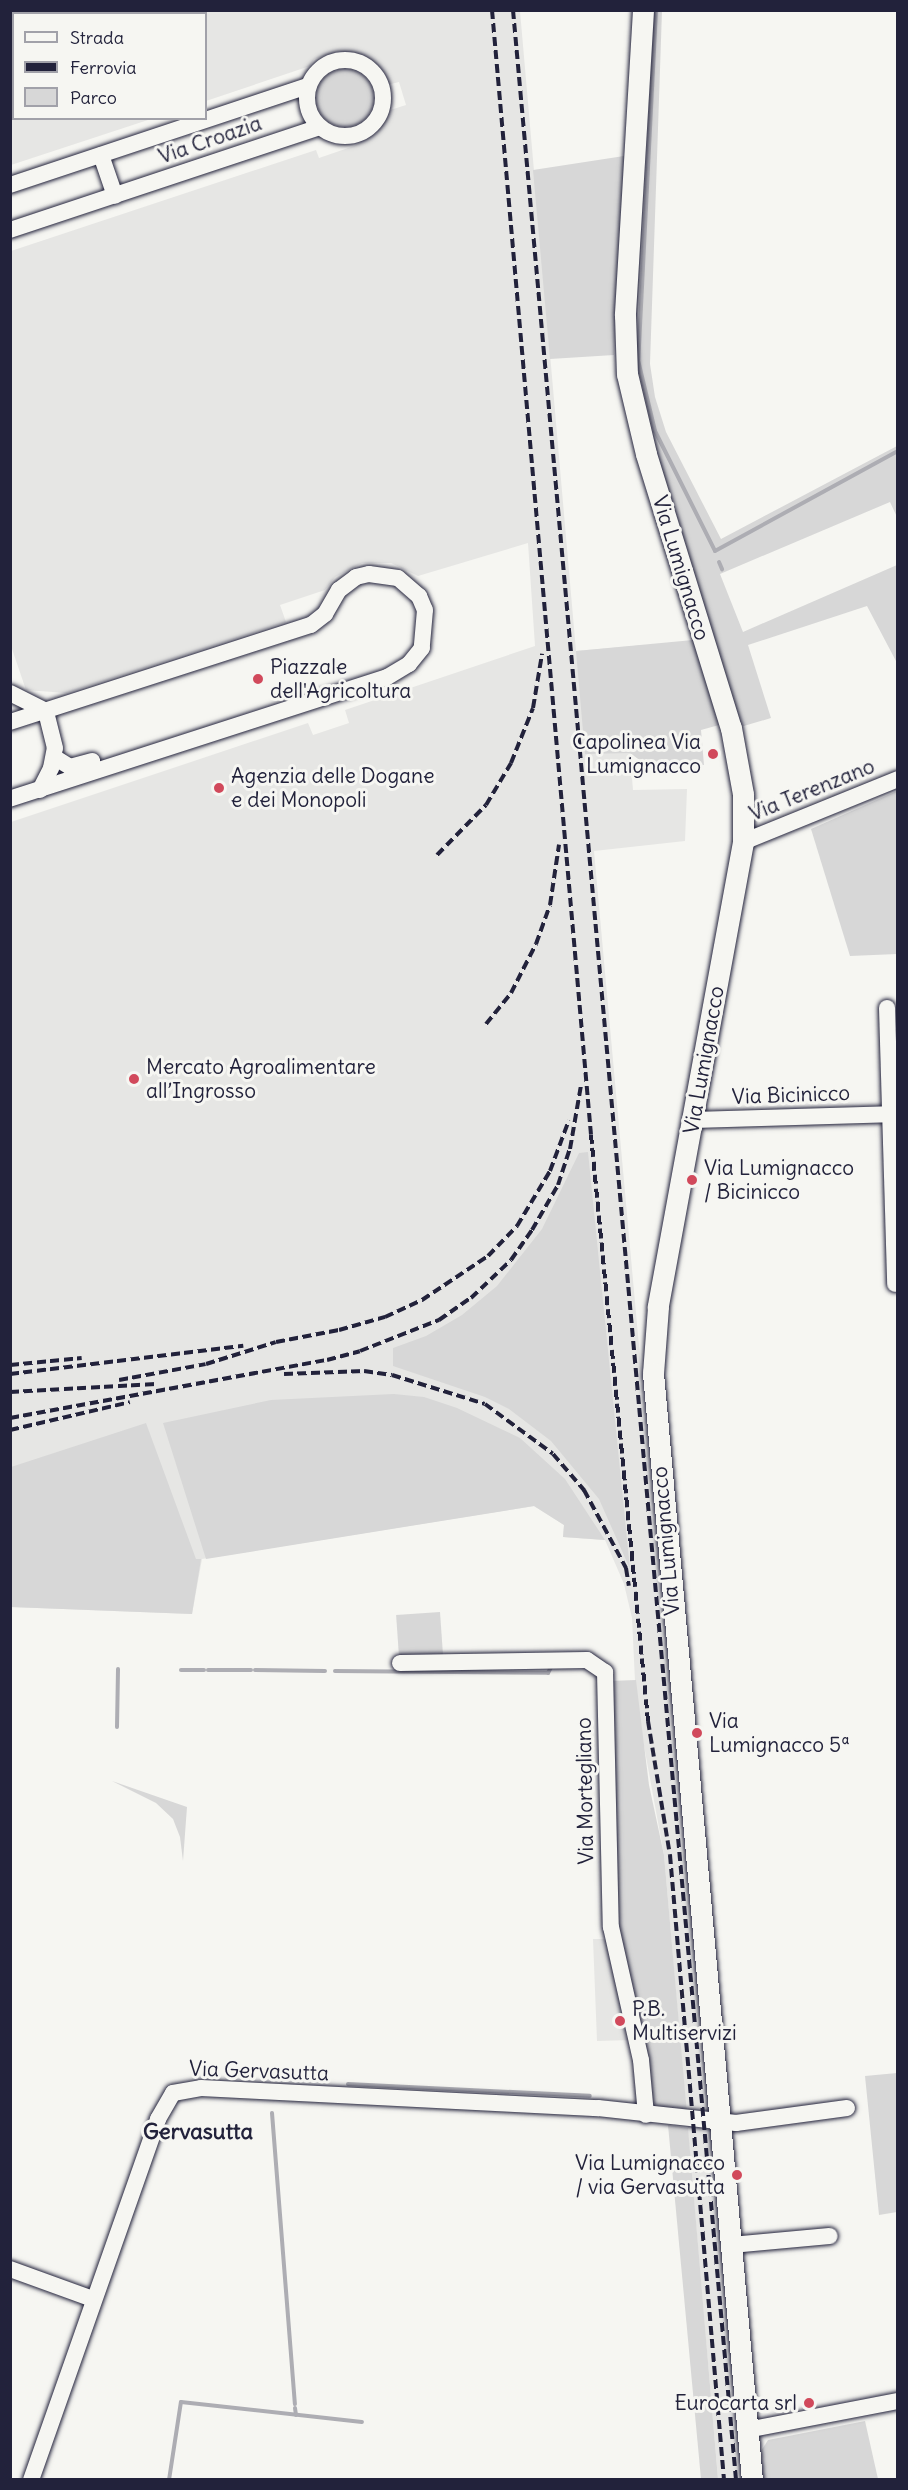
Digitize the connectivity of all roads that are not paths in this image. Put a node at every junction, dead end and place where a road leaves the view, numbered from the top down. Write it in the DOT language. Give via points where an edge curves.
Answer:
graph roads {
  1 [pos="643,10"];
  2 [pos="308,86"];
  3 [pos="206,120"];
  4 [pos="207,120"];
  5 [pos="319,127"];
  6 [pos="101,155"];
  7 [pos="10,185"];
  8 [pos="115,196"];
  9 [pos="10,230"];
  10 [pos="10,693"];
  11 [pos="319,698"];
  12 [pos="46,711"];
  13 [pos="10,722"];
  14 [pos="54,757"];
  15 [pos="897,779"];
  16 [pos="40,790"];
  17 [pos="10,800"];
  18 [pos="743,842"];
  19 [pos="886,1008"];
  20 [pos="894,1114"];
  21 [pos="693,1120"];
  22 [pos="895,1284"];
  23 [pos="400,1663"];
  24 [pos="847,2108"];
  25 [pos="646,2115"];
  26 [pos="719,2122"];
  27 [pos="830,2236"];
  28 [pos="731,2245"];
  29 [pos="10,2269"];
  30 [pos="93,2299"];
  31 [pos="897,2401"];
  32 [pos="747,2430"];
  33 [pos="31,2480"];
  34 [pos="752,2480"];
  1 -- 18 [label="main road, Via Lumignacco" via="625,315 627,374 646,454 735,742 743,794"];
  2 -- 4 [label="street, Via Croazia"];
  2 -- 5 [label="street" via="308,108"];
  2 -- 5 [label="street, Via Croazia" via="323,67 346,60 368,69 382,88 380,112 365,131 341,136"];
  3 -- 6 [label="street, Via Croazia"];
  5 -- 8 [label="street, Via Croazia"];
  6 -- 7 [label="street, Via Croazia"];
  6 -- 8 [label="street"];
  8 -- 9 [label="street, Via Croazia"];
  10 -- 12 [label="street"];
  11 -- 12 [label="street" via="387,676 416,657 426,638 427,622 419,596 409,585 384,574 356,577 347,582 325,614 311,625"];
  11 -- 14 [label="street" via="294,695 74,766 61,764"];
  11 -- 16 [label="street"];
  12 -- 13 [label="street"];
  12 -- 14 [label="street" via="54,738"];
  14 -- 16 [label="street"];
  15 -- 18 [label="street, Via Terenzano"];
  16 -- 17 [label="street"];
  18 -- 21 [label="main road, Via Lumignacco"];
  19 -- 20 [label="street"];
  20 -- 21 [label="street, Via Bicinicco"];
  20 -- 22 [label="street"];
  21 -- 26 [label="main road, Via Lumignacco" via="658,1307 653,1373"];
  23 -- 25 [label="street, Via Mortegliano" via="587,1660 605,1672 611,1927 641,2060"];
  24 -- 26 [label="street"];
  25 -- 26 [label="street, Via Gervasutta"];
  25 -- 30 [label="street, Via Gervasutta" via="598,2108 179,2090 169,2097 158,2119"];
  26 -- 28 [label="main road, Via Lumignacco"];
  27 -- 28 [label="street"];
  28 -- 32 [label="main road, Via Lumignacco"];
  29 -- 30 [label="street"];
  30 -- 33 [label="street, Via Gervasutta"];
  31 -- 32 [label="street"];
  32 -- 34 [label="main road, Via Lumignacco"];
}
